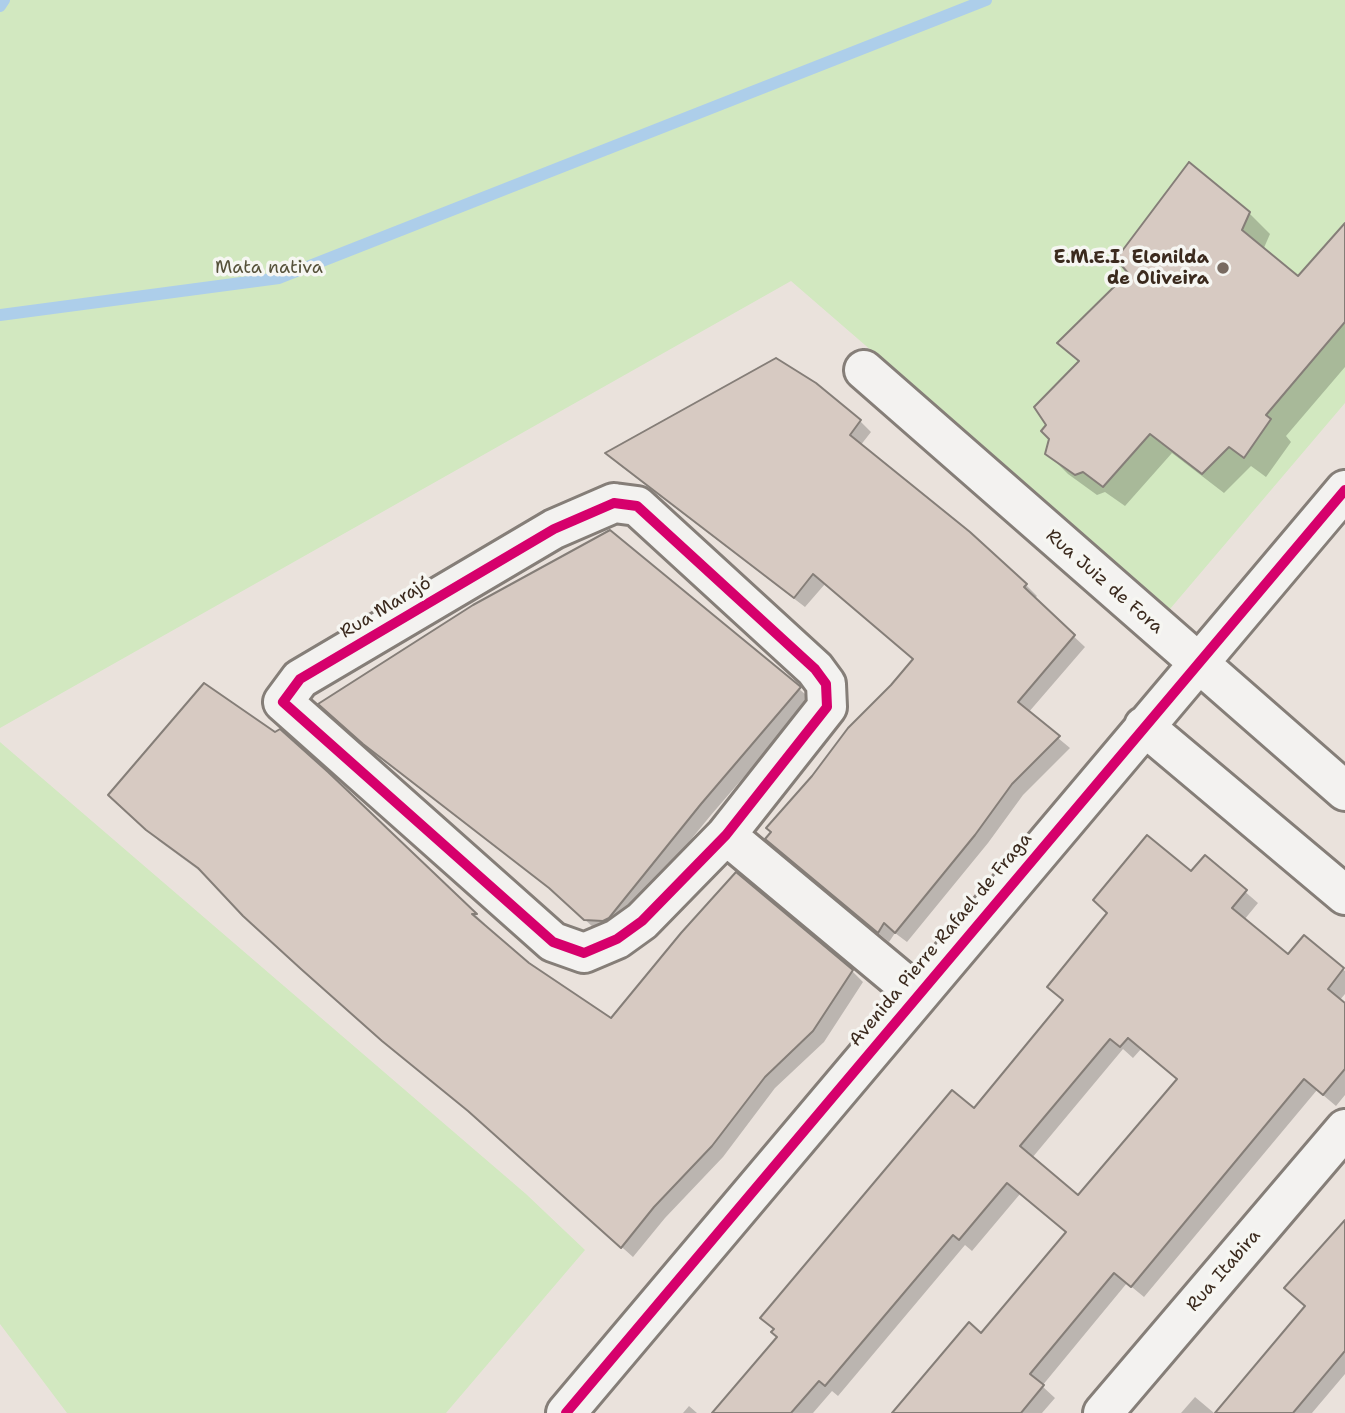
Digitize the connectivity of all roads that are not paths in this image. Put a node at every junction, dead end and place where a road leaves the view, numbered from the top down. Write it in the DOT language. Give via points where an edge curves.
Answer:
graph roads {
  1 [pos="864,370"];
  2 [pos="1345,490"];
  3 [pos="1198,664"];
  4 [pos="1144,726"];
  5 [pos="1345,792"];
  6 [pos="726,835"];
  7 [pos="1345,895"];
  8 [pos="918,995"];
  9 [pos="1345,1129"];
  10 [pos="566,1413"];
  11 [pos="1102,1413"];
  1 -- 3 [label="street, Rua Juiz de Fora"];
  2 -- 3 [label="street, Avenida Pierre Rafael de Fraga"];
  3 -- 4 [label="street, Avenida Pierre Rafael de Fraga"];
  3 -- 5 [label="street, Rua Juiz de Fora"];
  4 -- 7 [label="street"];
  4 -- 8 [label="street, Avenida Pierre Rafael de Fraga"];
  6 -- 6 [label="street, Rua Marajó" via="827,707 826,684 637,506 614,503 554,529 300,679 283,702 553,942 584,953 617,939 642,921"];
  6 -- 8 [label="street"];
  8 -- 10 [label="street, Avenida Pierre Rafael de Fraga"];
  9 -- 11 [label="street, Rua Itabira"];
}
